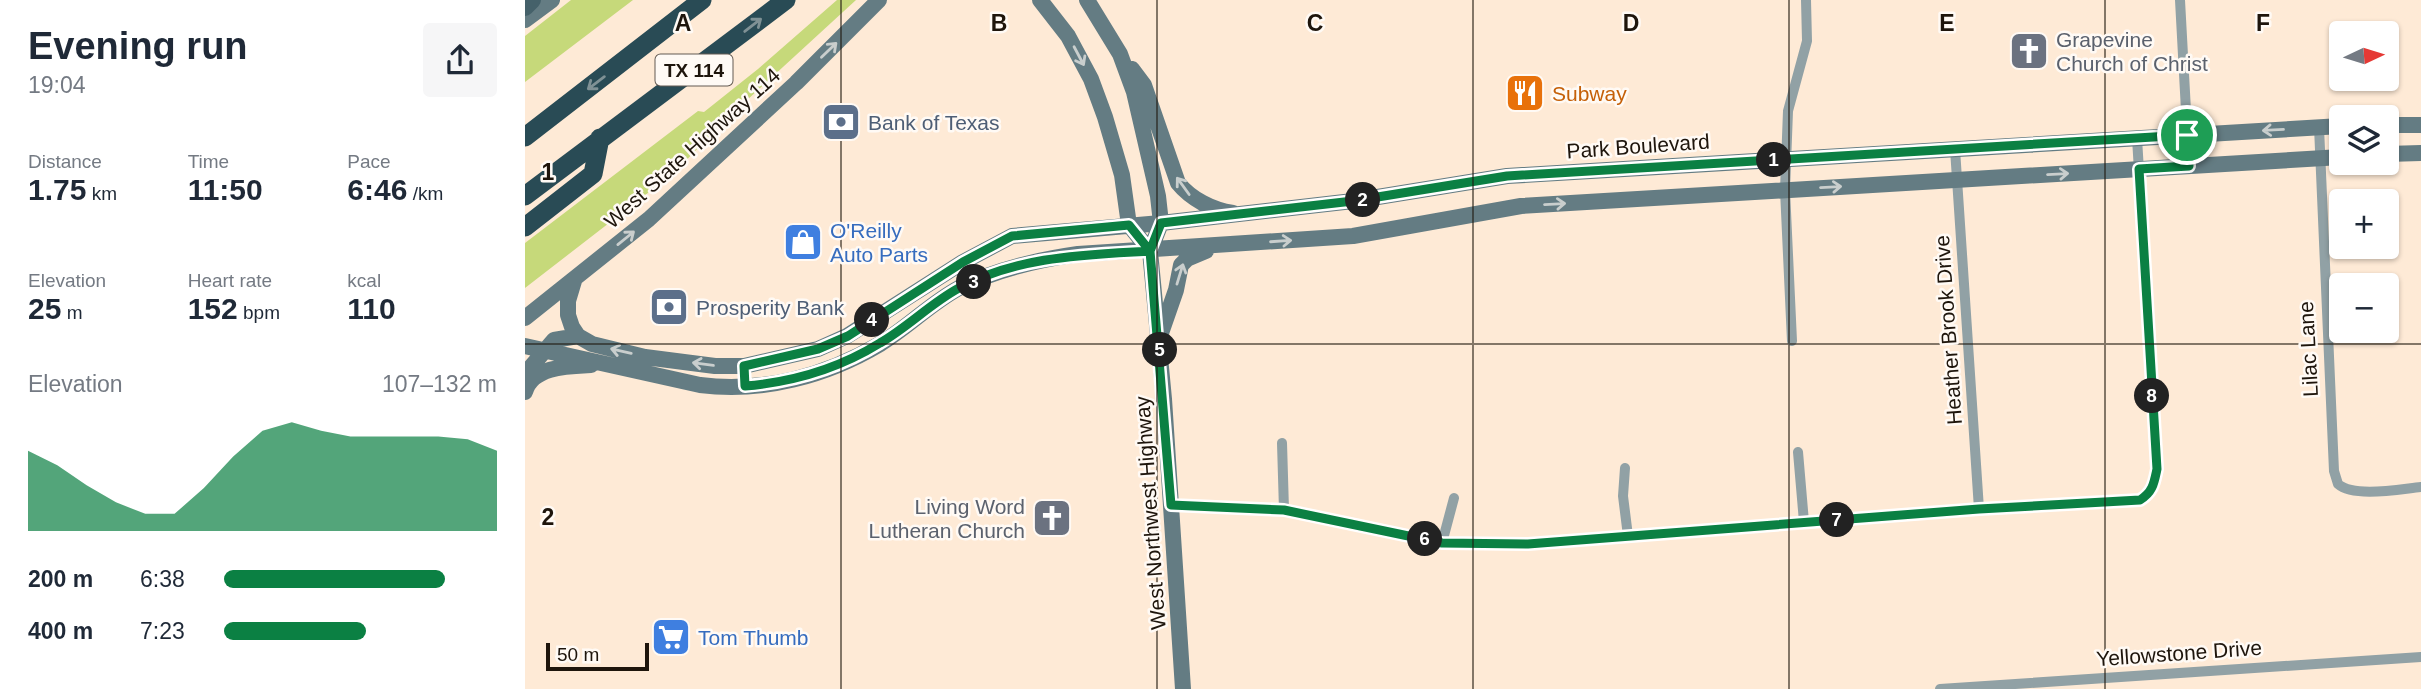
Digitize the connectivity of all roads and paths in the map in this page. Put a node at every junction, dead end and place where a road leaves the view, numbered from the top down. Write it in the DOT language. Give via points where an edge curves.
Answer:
graph roads {
  1 [pos="532,0"];
  2 [pos="552,0"];
  3 [pos="702,0"];
  4 [pos="786,0"];
  5 [pos="879,0"];
  6 [pos="1040,0"];
  7 [pos="1087,0"];
  8 [pos="1100,0"];
  9 [pos="1806,0"];
  10 [pos="2180,0"];
  11 [pos="525,7"];
  12 [pos="525,20"];
  13 [pos="1103,23"];
  14 [pos="1120,54"];
  15 [pos="2399,124"];
  16 [pos="2421,125"];
  17 [pos="2319,127"];
  18 [pos="2329,127"];
  19 [pos="2187,135"];
  20 [pos="525,137"];
  21 [pos="600,138"];
  22 [pos="2137,138"];
  23 [pos="1955,149"];
  24 [pos="2421,153"];
  25 [pos="2399,154"];
  26 [pos="2320,158"];
  27 [pos="2329,158"];
  28 [pos="1787,159"];
  29 [pos="2189,166"];
  30 [pos="2139,169"];
  31 [pos="1507,176"];
  32 [pos="1957,180"];
  33 [pos="1785,190"];
  34 [pos="525,196"];
  35 [pos="1514,207"];
  36 [pos="1242,214"];
  37 [pos="1145,224"];
  38 [pos="525,227"];
  39 [pos="1245,243"];
  40 [pos="1145,251"];
  41 [pos="945,273"];
  42 [pos="574,281"];
  43 [pos="955,291"];
  44 [pos="525,318"];
  45 [pos="578,336"];
  46 [pos="1159,338"];
  47 [pos="841,339"];
  48 [pos="1792,341"];
  49 [pos="525,346"];
  50 [pos="544,349"];
  51 [pos="850,358"];
  52 [pos="608,363"];
  53 [pos="744,366"];
  54 [pos="525,378"];
  55 [pos="745,386"];
  56 [pos="525,392"];
  57 [pos="1282,443"];
  58 [pos="1798,452"];
  59 [pos="1625,468"];
  60 [pos="2421,487"];
  61 [pos="1454,498"];
  62 [pos="1171,505"];
  63 [pos="1979,509"];
  64 [pos="1284,510"];
  65 [pos="1804,522"];
  66 [pos="1627,536"];
  67 [pos="1442,543"];
  68 [pos="2421,657"];
  69 [pos="1184,689"];
  70 [pos="1940,689"];
  1 -- 11 [label="main road"];
  2 -- 12 [label="main road"];
  3 -- 20 [label="highway, TX 114, one-way"];
  21 -- 4 [label="highway, TX 114, one-way"];
  42 -- 5 [label="main road, West State Highway 114, one-way" via="684,188"];
  6 -- 37 [label="main road, West Northwest Highway, one-way" via="1068,36 1091,79 1122,175"];
  7 -- 13 [label="main road"];
  8 -- 13 [label="main road"];
  9 -- 28 [label="street" via="1807,41 1788,111"];
  10 -- 19 [label="street"];
  13 -- 14 [label="main road"];
  36 -- 14 [label="main road, one-way" via="1188,195 1178,183 1144,85"];
  14 -- 37 [label="main road" via="1149,150"];
  15 -- 16 [label="main road"];
  17 -- 18 [label="main road, Park Boulevard"];
  17 -- 19 [label="main road, Park Boulevard, one-way"];
  17 -- 26 [label="street, Lilac Lane"];
  19 -- 22 [label="main road, Park Boulevard"];
  19 -- 29 [label="street"];
  21 -- 34 [label="highway, TX 114"];
  21 -- 38 [label="highway" via="593,174"];
  22 -- 23 [label="main road, Park Boulevard"];
  22 -- 30 [label="street"];
  23 -- 28 [label="main road, Park Boulevard"];
  23 -- 32 [label="street, Heather Brook Drive"];
  24 -- 25 [label="main road"];
  26 -- 27 [label="main road"];
  26 -- 29 [label="main road"];
  26 -- 60 [label="street, Lilac Lane" via="2334,471 2338,484 2351,490"];
  28 -- 31 [label="main road, Park Boulevard"];
  28 -- 33 [label="street"];
  29 -- 30 [label="main road"];
  32 -- 30 [label="main road, one-way"];
  30 -- 63 [label="street" via="2157,469 2153,488 2140,500"];
  31 -- 35 [label="main road"];
  31 -- 36 [label="main road, Park Boulevard"];
  33 -- 32 [label="main road, one-way"];
  32 -- 63 [label="street, Heather Brook Drive"];
  35 -- 33 [label="main road, one-way"];
  33 -- 48 [label="street"];
  39 -- 35 [label="main road, one-way" via="1353,236"];
  36 -- 37 [label="main road, Park Boulevard"];
  37 -- 40 [label="main road, West Northwest Highway"];
  37 -- 40 [label="main road"];
  37 -- 41 [label="main road, Park Boulevard" via="1012,236"];
  39 -- 40 [label="main road"];
  46 -- 39 [label="main road, one-way" via="1181,265 1199,252"];
  40 -- 43 [label="main road" via="1043,259 1013,266"];
  40 -- 46 [label="main road, West Northwest Highway"];
  41 -- 43 [label="main road"];
  41 -- 47 [label="main road, Park Boulevard"];
  42 -- 44 [label="main road, West State Highway 114"];
  42 -- 45 [label="main road" via="568,315"];
  43 -- 51 [label="main road" via="880,344"];
  45 -- 50 [label="main road" via="554,340"];
  53 -- 45 [label="main road, Park Boulevard, one-way" via="645,357"];
  46 -- 62 [label="main road, West Northwest Highway"];
  47 -- 51 [label="main road"];
  47 -- 53 [label="main road, Park Boulevard"];
  49 -- 50 [label="main road"];
  50 -- 52 [label="main road"];
  50 -- 54 [label="main road"];
  51 -- 55 [label="main road" via="797,379"];
  52 -- 55 [label="main road" via="700,385"];
  52 -- 56 [label="main road" via="558,367 536,376"];
  53 -- 55 [label="main road"];
  57 -- 64 [label="street"];
  58 -- 65 [label="street"];
  59 -- 66 [label="street"];
  61 -- 67 [label="street"];
  62 -- 64 [label="street"];
  62 -- 69 [label="main road, West Northwest Highway"];
  63 -- 65 [label="street"];
  64 -- 67 [label="street"];
  65 -- 66 [label="street"];
  66 -- 67 [label="street" via="1528,544"];
  68 -- 70 [label="street, Yellowstone Drive"];
}
